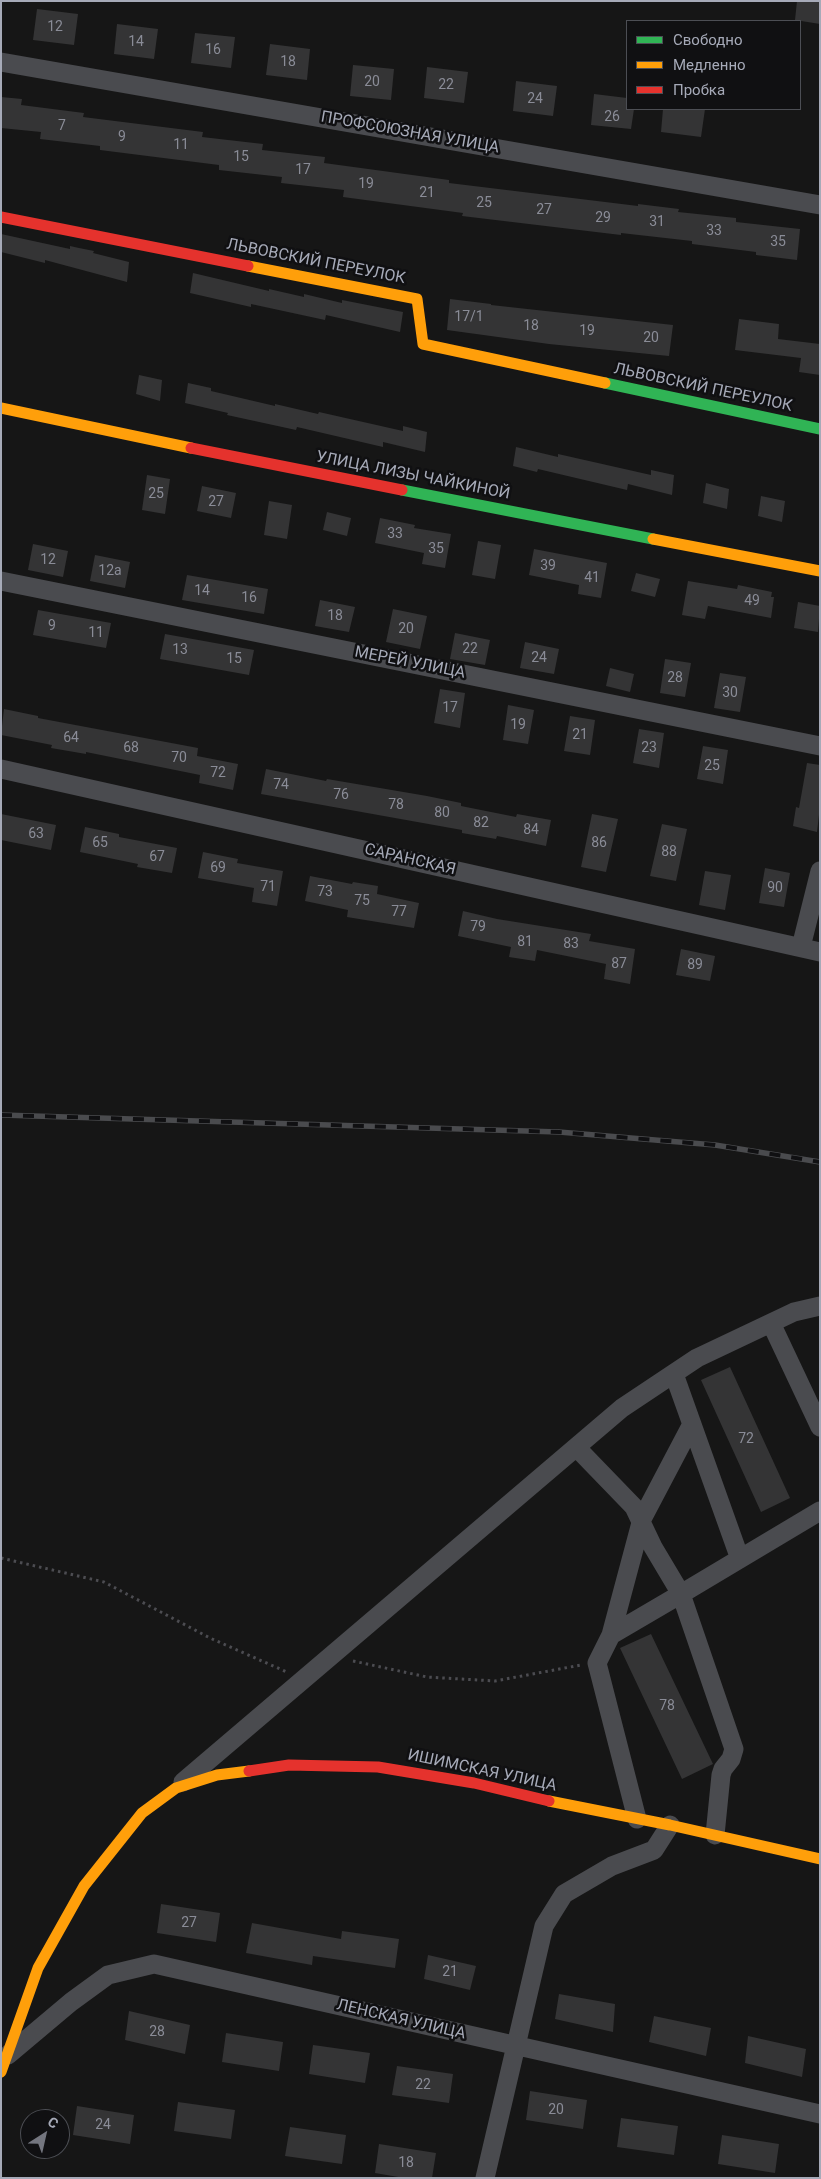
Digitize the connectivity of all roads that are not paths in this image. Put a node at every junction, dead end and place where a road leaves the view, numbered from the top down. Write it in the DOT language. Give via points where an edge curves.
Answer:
graph roads {
  1 [pos="1,62"];
  2 [pos="820,205"];
  3 [pos="1,217"];
  4 [pos="1,408"];
  5 [pos="820,430"];
  6 [pos="820,571"];
  7 [pos="1,581"];
  8 [pos="820,746"];
  9 [pos="1,769"];
  10 [pos="820,871"];
  11 [pos="801,948"];
  12 [pos="820,952"];
  13 [pos="820,1306"];
  14 [pos="771,1323"];
  15 [pos="674,1374"];
  16 [pos="692,1424"];
  17 [pos="820,1427"];
  18 [pos="576,1447"];
  19 [pos="820,1511"];
  20 [pos="642,1519"];
  21 [pos="740,1559"];
  22 [pos="681,1594"];
  23 [pos="611,1635"];
  24 [pos="176,1788"];
  25 [pos="636,1819"];
  26 [pos="670,1825"];
  27 [pos="715,1835"];
  28 [pos="820,1859"];
  29 [pos="515,2046"];
  30 [pos="4,2064"];
  31 [pos="820,2114"];
  32 [pos="485,2178"];
  1 -- 2 [label="street, ПРОФСОЮЗНАЯ УЛИЦА"];
  3 -- 5 [label="street, ЛЬВОВСКИЙ ПЕРЕУЛОК" via="417,299 423,344"];
  4 -- 6 [label="street, УЛИЦА ЛИЗЫ ЧАЙКИНОЙ" via="250,461"];
  7 -- 8 [label="street, МЕРЕЙ УЛИЦА"];
  9 -- 11 [label="street, САРАНСКАЯ"];
  10 -- 11 [label="street"];
  11 -- 12 [label="street, САРАНСКАЯ"];
  13 -- 14 [label="street" via="794,1312"];
  14 -- 15 [label="street" via="697,1358"];
  14 -- 17 [label="street"];
  15 -- 16 [label="street"];
  15 -- 18 [label="street" via="622,1408"];
  16 -- 20 [label="street"];
  16 -- 21 [label="street"];
  18 -- 20 [label="street"];
  18 -- 24 [label="street"];
  19 -- 21 [label="street"];
  20 -- 22 [label="street" via="653,1546"];
  20 -- 23 [label="street"];
  21 -- 22 [label="street"];
  22 -- 23 [label="street"];
  22 -- 27 [label="street" via="734,1749 721,1775"];
  23 -- 25 [label="street" via="597,1663"];
  24 -- 25 [label="street, ИШИМСКАЯ УЛИЦА" via="218,1775 289,1765 378,1767 474,1783"];
  24 -- 30 [label="street, ИШИМСКАЯ УЛИЦА" via="142,1813 84,1886 38,1968"];
  25 -- 26 [label="street, ИШИМСКАЯ УЛИЦА"];
  26 -- 27 [label="street, ИШИМСКАЯ УЛИЦА"];
  26 -- 29 [label="street" via="654,1850 612,1866 564,1894 544,1926"];
  27 -- 28 [label="street, ИШИМСКАЯ УЛИЦА"];
  29 -- 30 [label="street, ЛЕНСКАЯ УЛИЦА" via="154,1964 108,1975 71,2002"];
  29 -- 31 [label="street, ЛЕНСКАЯ УЛИЦА"];
  29 -- 32 [label="street"];
}
